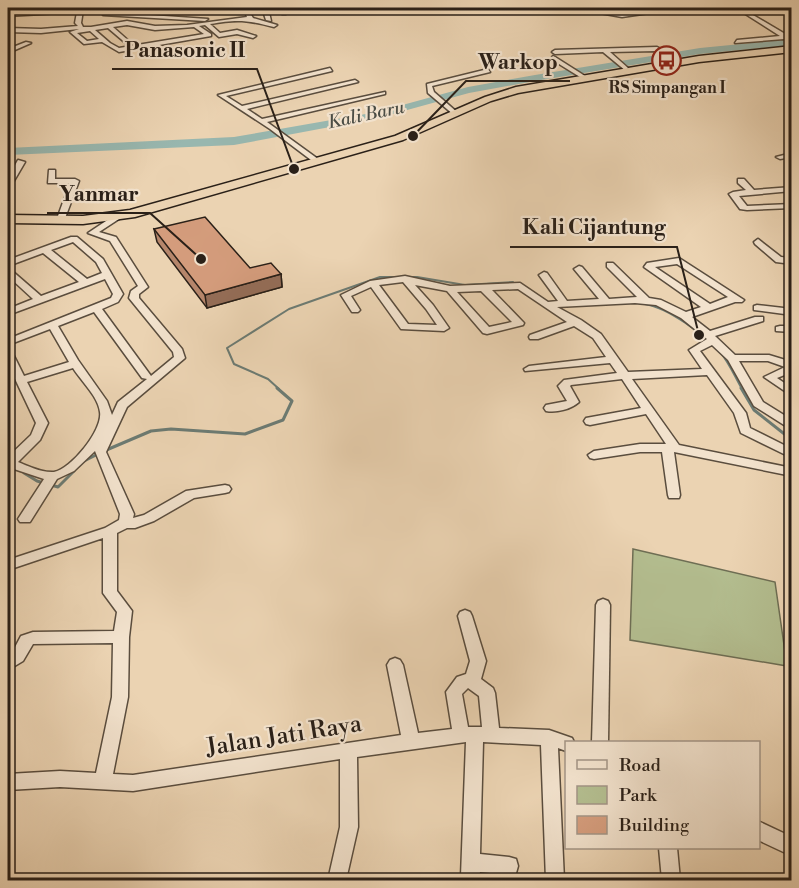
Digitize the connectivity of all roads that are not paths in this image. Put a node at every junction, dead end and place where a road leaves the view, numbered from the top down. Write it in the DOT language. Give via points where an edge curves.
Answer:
graph roads {
  1 [pos="64,8"];
  2 [pos="101,8"];
  3 [pos="245,8"];
  4 [pos="265,8"];
  5 [pos="575,8"];
  6 [pos="681,8"];
  7 [pos="738,8"];
  8 [pos="8,9"];
  9 [pos="58,9"];
  10 [pos="19,10"];
  11 [pos="195,11"];
  12 [pos="37,12"];
  13 [pos="160,12"];
  14 [pos="8,14"];
  15 [pos="144,16"];
  16 [pos="181,18"];
  17 [pos="189,18"];
  18 [pos="225,20"];
  19 [pos="252,20"];
  20 [pos="269,20"];
  21 [pos="128,24"];
  22 [pos="207,25"];
  23 [pos="274,25"];
  24 [pos="110,26"];
  25 [pos="195,26"];
  26 [pos="81,27"];
  27 [pos="187,27"];
  28 [pos="155,28"];
  29 [pos="176,28"];
  30 [pos="56,29"];
  31 [pos="92,29"];
  32 [pos="11,30"];
  33 [pos="32,31"];
  34 [pos="141,34"];
  35 [pos="218,34"];
  36 [pos="166,36"];
  37 [pos="253,36"];
  38 [pos="191,39"];
  39 [pos="104,40"];
  40 [pos="18,41"];
  41 [pos="173,42"];
  42 [pos="737,42"];
  43 [pos="88,43"];
  44 [pos="128,43"];
  45 [pos="790,43"];
  46 [pos="110,46"];
  47 [pos="8,51"];
  48 [pos="605,51"];
  49 [pos="677,59"];
  50 [pos="622,66"];
  51 [pos="330,70"];
  52 [pos="488,73"];
  53 [pos="577,73"];
  54 [pos="355,82"];
  55 [pos="270,84"];
  56 [pos="246,89"];
  57 [pos="311,92"];
  58 [pos="383,93"];
  59 [pos="290,96"];
  60 [pos="266,102"];
  61 [pos="332,104"];
  62 [pos="241,108"];
  63 [pos="455,113"];
  64 [pos="261,121"];
  65 [pos="792,155"];
  66 [pos="780,157"];
  67 [pos="314,160"];
  68 [pos="21,162"];
  69 [pos="52,172"];
  70 [pos="741,181"];
  71 [pos="8,183"];
  72 [pos="784,188"];
  73 [pos="752,192"];
  74 [pos="792,206"];
  75 [pos="62,216"];
  76 [pos="8,217"];
  77 [pos="118,217"];
  78 [pos="93,233"];
  79 [pos="77,238"];
  80 [pos="758,242"];
  81 [pos="45,250"];
  82 [pos="792,261"];
  83 [pos="8,263"];
  84 [pos="610,265"];
  85 [pos="579,270"];
  86 [pos="8,272"];
  87 [pos="106,275"];
  88 [pos="544,275"];
  89 [pos="405,279"];
  90 [pos="85,282"];
  91 [pos="373,283"];
  92 [pos="630,285"];
  93 [pos="483,287"];
  94 [pos="450,289"];
  95 [pos="39,300"];
  96 [pos="645,300"];
  97 [pos="606,301"];
  98 [pos="658,302"];
  99 [pos="564,303"];
  100 [pos="546,305"];
  101 [pos="96,307"];
  102 [pos="709,308"];
  103 [pos="355,310"];
  104 [pos="8,312"];
  105 [pos="792,312"];
  106 [pos="685,316"];
  107 [pos="577,322"];
  108 [pos="53,325"];
  109 [pos="792,329"];
  110 [pos="780,330"];
  111 [pos="534,337"];
  112 [pos="709,340"];
  113 [pos="8,342"];
  114 [pos="8,354"];
  115 [pos="732,357"];
  116 [pos="614,359"];
  117 [pos="75,364"];
  118 [pos="792,367"];
  119 [pos="529,369"];
  120 [pos="709,372"];
  121 [pos="146,376"];
  122 [pos="623,376"];
  123 [pos="769,376"];
  124 [pos="20,381"];
  125 [pos="747,381"];
  126 [pos="792,393"];
  127 [pos="550,408"];
  128 [pos="649,410"];
  129 [pos="112,413"];
  130 [pos="590,421"];
  131 [pos="792,426"];
  132 [pos="671,448"];
  133 [pos="792,454"];
  134 [pos="594,455"];
  135 [pos="9,463"];
  136 [pos="792,472"];
  137 [pos="51,479"];
  138 [pos="225,489"];
  139 [pos="674,495"];
  140 [pos="25,519"];
  141 [pos="125,523"];
  142 [pos="110,531"];
  143 [pos="8,566"];
  144 [pos="603,605"];
  145 [pos="465,616"];
  146 [pos="121,637"];
  147 [pos="8,663"];
  148 [pos="395,665"];
  149 [pos="473,679"];
  150 [pos="475,734"];
  151 [pos="411,741"];
  152 [pos="558,741"];
  153 [pos="600,741"];
  154 [pos="349,751"];
  155 [pos="8,782"];
  156 [pos="103,782"];
  157 [pos="760,831"];
  158 [pos="792,847"];
  159 [pos="669,849"];
  160 [pos="509,866"];
  161 [pos="337,880"];
  162 [pos="555,880"];
  163 [pos="671,880"];
  1 -- 9 [label="street"];
  2 -- 15 [label="street" via="103,13"];
  3 -- 19 [label="street"];
  4 -- 20 [label="street"];
  5 -- 6 [label="street" via="622,15"];
  7 -- 45 [label="street"];
  8 -- 10 [label="street"];
  9 -- 12 [label="street"];
  9 -- 26 [label="street" via="79,10"];
  9 -- 30 [label="street"];
  10 -- 12 [label="street"];
  10 -- 14 [label="street"];
  10 -- 32 [label="street"];
  11 -- 13 [label="street"];
  12 -- 33 [label="street"];
  15 -- 16 [label="street"];
  15 -- 21 [label="street"];
  16 -- 17 [label="street"];
  16 -- 29 [label="street"];
  17 -- 18 [label="street"];
  17 -- 27 [label="street"];
  18 -- 19 [label="street"];
  18 -- 22 [label="street"];
  19 -- 23 [label="street"];
  19 -- 35 [label="street"];
  21 -- 24 [label="street"];
  21 -- 28 [label="street"];
  21 -- 34 [label="street"];
  22 -- 25 [label="street"];
  22 -- 35 [label="street"];
  24 -- 31 [label="street"];
  24 -- 44 [label="street"];
  25 -- 27 [label="street"];
  25 -- 38 [label="street" via="209,35"];
  26 -- 30 [label="street"];
  26 -- 31 [label="street"];
  27 -- 29 [label="street"];
  28 -- 29 [label="street"];
  28 -- 36 [label="street"];
  29 -- 38 [label="street"];
  30 -- 33 [label="street"];
  31 -- 39 [label="street"];
  31 -- 43 [label="street" via="72,32"];
  32 -- 33 [label="street"];
  35 -- 37 [label="street" via="237,32"];
  36 -- 41 [label="street"];
  36 -- 44 [label="street"];
  38 -- 41 [label="street"];
  39 -- 43 [label="street"];
  39 -- 46 [label="street"];
  40 -- 47 [label="street" via="28,43"];
  41 -- 46 [label="street" via="119,50"];
  42 -- 45 [label="street"];
  43 -- 46 [label="street"];
  44 -- 46 [label="street"];
  45 -- 49 [label="highway"];
  45 -- 63 [label="highway" via="523,88"];
  48 -- 49 [label="street" via="657,49"];
  48 -- 50 [label="street"];
  48 -- 53 [label="street" via="554,55"];
  49 -- 50 [label="highway"];
  50 -- 53 [label="highway"];
  51 -- 55 [label="street"];
  52 -- 63 [label="street" via="428,88"];
  53 -- 63 [label="highway" via="504,91"];
  54 -- 57 [label="street"];
  55 -- 56 [label="street"];
  55 -- 59 [label="street"];
  56 -- 60 [label="street"];
  56 -- 62 [label="street" via="221,95"];
  57 -- 59 [label="street"];
  57 -- 61 [label="street"];
  58 -- 61 [label="street"];
  59 -- 60 [label="street"];
  60 -- 62 [label="street"];
  61 -- 64 [label="street"];
  62 -- 64 [label="street"];
  63 -- 67 [label="highway" via="418,131"];
  64 -- 67 [label="street"];
  65 -- 66 [label="street"];
  67 -- 75 [label="highway" via="124,212"];
  67 -- 77 [label="highway"];
  68 -- 71 [label="street"];
  69 -- 75 [label="street" via="51,181 75,181"];
  70 -- 73 [label="street"];
  72 -- 73 [label="street"];
  73 -- 74 [label="street" via="733,194 747,208"];
  75 -- 76 [label="highway"];
  76 -- 77 [label="highway"];
  77 -- 78 [label="street"];
  78 -- 79 [label="street"];
  78 -- 129 [label="street" via="114,238 143,287 134,293 134,298 180,354 180,358"];
  79 -- 81 [label="street"];
  79 -- 87 [label="street" via="100,261"];
  80 -- 82 [label="street" via="779,260"];
  81 -- 83 [label="street"];
  81 -- 90 [label="street"];
  84 -- 92 [label="street"];
  85 -- 97 [label="street"];
  86 -- 95 [label="street"];
  87 -- 90 [label="street"];
  87 -- 101 [label="street" via="118,297"];
  88 -- 99 [label="street"];
  89 -- 91 [label="street"];
  89 -- 91 [label="street" via="444,328 405,327"];
  89 -- 94 [label="street"];
  90 -- 95 [label="street"];
  91 -- 103 [label="street" via="346,296"];
  92 -- 96 [label="street"];
  92 -- 98 [label="street"];
  93 -- 94 [label="street"];
  93 -- 94 [label="street" via="519,323 487,331"];
  93 -- 100 [label="street" via="520,286"];
  95 -- 104 [label="street"];
  96 -- 97 [label="street"];
  96 -- 98 [label="street"];
  97 -- 99 [label="street"];
  98 -- 106 [label="street"];
  99 -- 100 [label="street"];
  100 -- 107 [label="street"];
  101 -- 108 [label="street"];
  101 -- 121 [label="street"];
  102 -- 102 [label="street" via="738,299 679,261 650,265"];
  102 -- 106 [label="street"];
  105 -- 112 [label="street" via="758,313"];
  106 -- 112 [label="street"];
  107 -- 111 [label="street"];
  107 -- 116 [label="street" via="597,336"];
  108 -- 113 [label="street"];
  108 -- 117 [label="street"];
  109 -- 110 [label="street"];
  112 -- 115 [label="street"];
  112 -- 120 [label="street" via="694,350"];
  114 -- 124 [label="street"];
  115 -- 118 [label="street" via="769,358"];
  115 -- 125 [label="street"];
  116 -- 119 [label="street"];
  116 -- 122 [label="street"];
  117 -- 124 [label="street"];
  117 -- 129 [label="street"];
  118 -- 123 [label="street"];
  120 -- 122 [label="street"];
  120 -- 133 [label="street" via="740,413 745,430"];
  122 -- 127 [label="street" via="568,382 564,386 573,402"];
  122 -- 128 [label="street"];
  123 -- 125 [label="street"];
  123 -- 126 [label="street"];
  124 -- 135 [label="street" via="42,423 36,437"];
  125 -- 131 [label="street" via="759,404"];
  128 -- 130 [label="street"];
  128 -- 132 [label="street"];
  129 -- 137 [label="street" via="89,450"];
  129 -- 141 [label="street" via="114,424 100,447 127,514"];
  132 -- 134 [label="street"];
  132 -- 136 [label="street"];
  132 -- 139 [label="street"];
  135 -- 137 [label="street"];
  137 -- 140 [label="street"];
  138 -- 141 [label="street" via="191,494 149,518"];
  141 -- 142 [label="street"];
  142 -- 143 [label="street"];
  142 -- 146 [label="street" via="110,593 125,611"];
  144 -- 153 [label="street"];
  145 -- 149 [label="street" via="477,653"];
  146 -- 147 [label="street" via="33,638 26,640 18,656"];
  146 -- 156 [label="street" via="120,697"];
  148 -- 151 [label="street"];
  149 -- 150 [label="street" via="473,684 487,693"];
  149 -- 150 [label="street" via="463,682 454,692"];
  150 -- 151 [label="street, Jalan Jati Raya"];
  150 -- 152 [label="street, Jalan Jati Raya"];
  150 -- 160 [label="street" via="470,869"];
  151 -- 154 [label="street, Jalan Jati Raya"];
  152 -- 162 [label="street"];
  154 -- 156 [label="street, Jalan Jati Raya" via="133,783"];
  154 -- 161 [label="street" via="349,827"];
  155 -- 156 [label="street, Jalan Jati Raya"];
  157 -- 158 [label="street"];
  159 -- 163 [label="street"];
}
